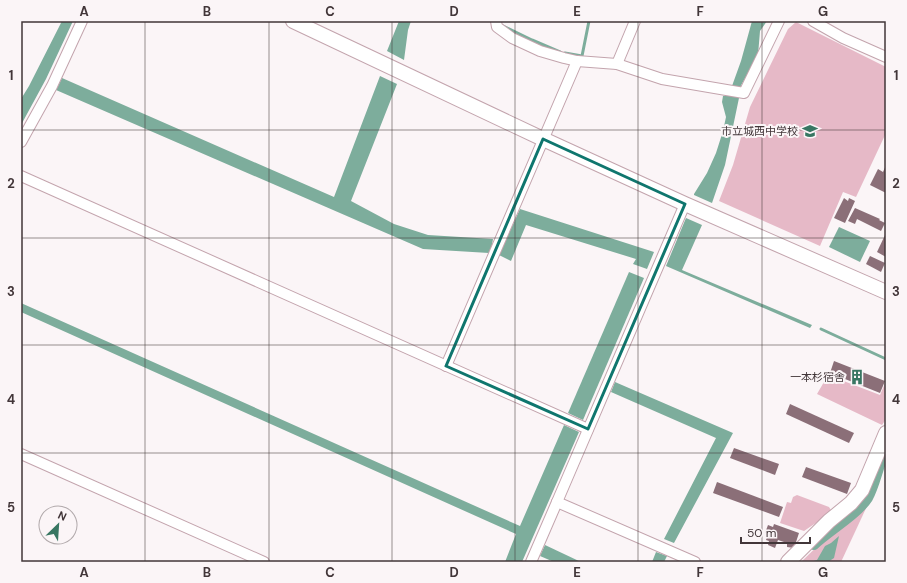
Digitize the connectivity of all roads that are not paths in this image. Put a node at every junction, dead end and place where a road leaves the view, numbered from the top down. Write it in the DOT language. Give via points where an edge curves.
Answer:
graph roads {
  1 [pos="82,21"];
  2 [pos="293,21"];
  3 [pos="496,21"];
  4 [pos="635,21"];
  5 [pos="779,21"];
  6 [pos="813,21"];
  7 [pos="886,57"];
  8 [pos="577,61"];
  9 [pos="617,64"];
  10 [pos="543,139"];
  11 [pos="21,142"];
  12 [pos="21,176"];
  13 [pos="684,204"];
  14 [pos="886,292"];
  15 [pos="446,366"];
  16 [pos="588,429"];
  17 [pos="886,433"];
  18 [pos="21,454"];
  19 [pos="880,464"];
  20 [pos="557,502"];
  21 [pos="264,562"];
  22 [pos="531,562"];
  23 [pos="695,562"];
  24 [pos="788,562"];
  1 -- 11 [label="street" via="52,86"];
  2 -- 10 [label="street"];
  3 -- 8 [label="street" via="497,27 512,38 540,51"];
  4 -- 9 [label="street"];
  5 -- 9 [label="street" via="744,93 662,79"];
  6 -- 7 [label="street"];
  8 -- 9 [label="street"];
  8 -- 10 [label="street"];
  10 -- 13 [label="street"];
  10 -- 15 [label="street"];
  12 -- 15 [label="street"];
  13 -- 14 [label="street"];
  13 -- 16 [label="street"];
  15 -- 16 [label="street"];
  16 -- 20 [label="street"];
  17 -- 19 [label="street"];
  18 -- 21 [label="street"];
  19 -- 24 [label="street" via="851,503"];
  20 -- 22 [label="street"];
  20 -- 23 [label="street"];
}
